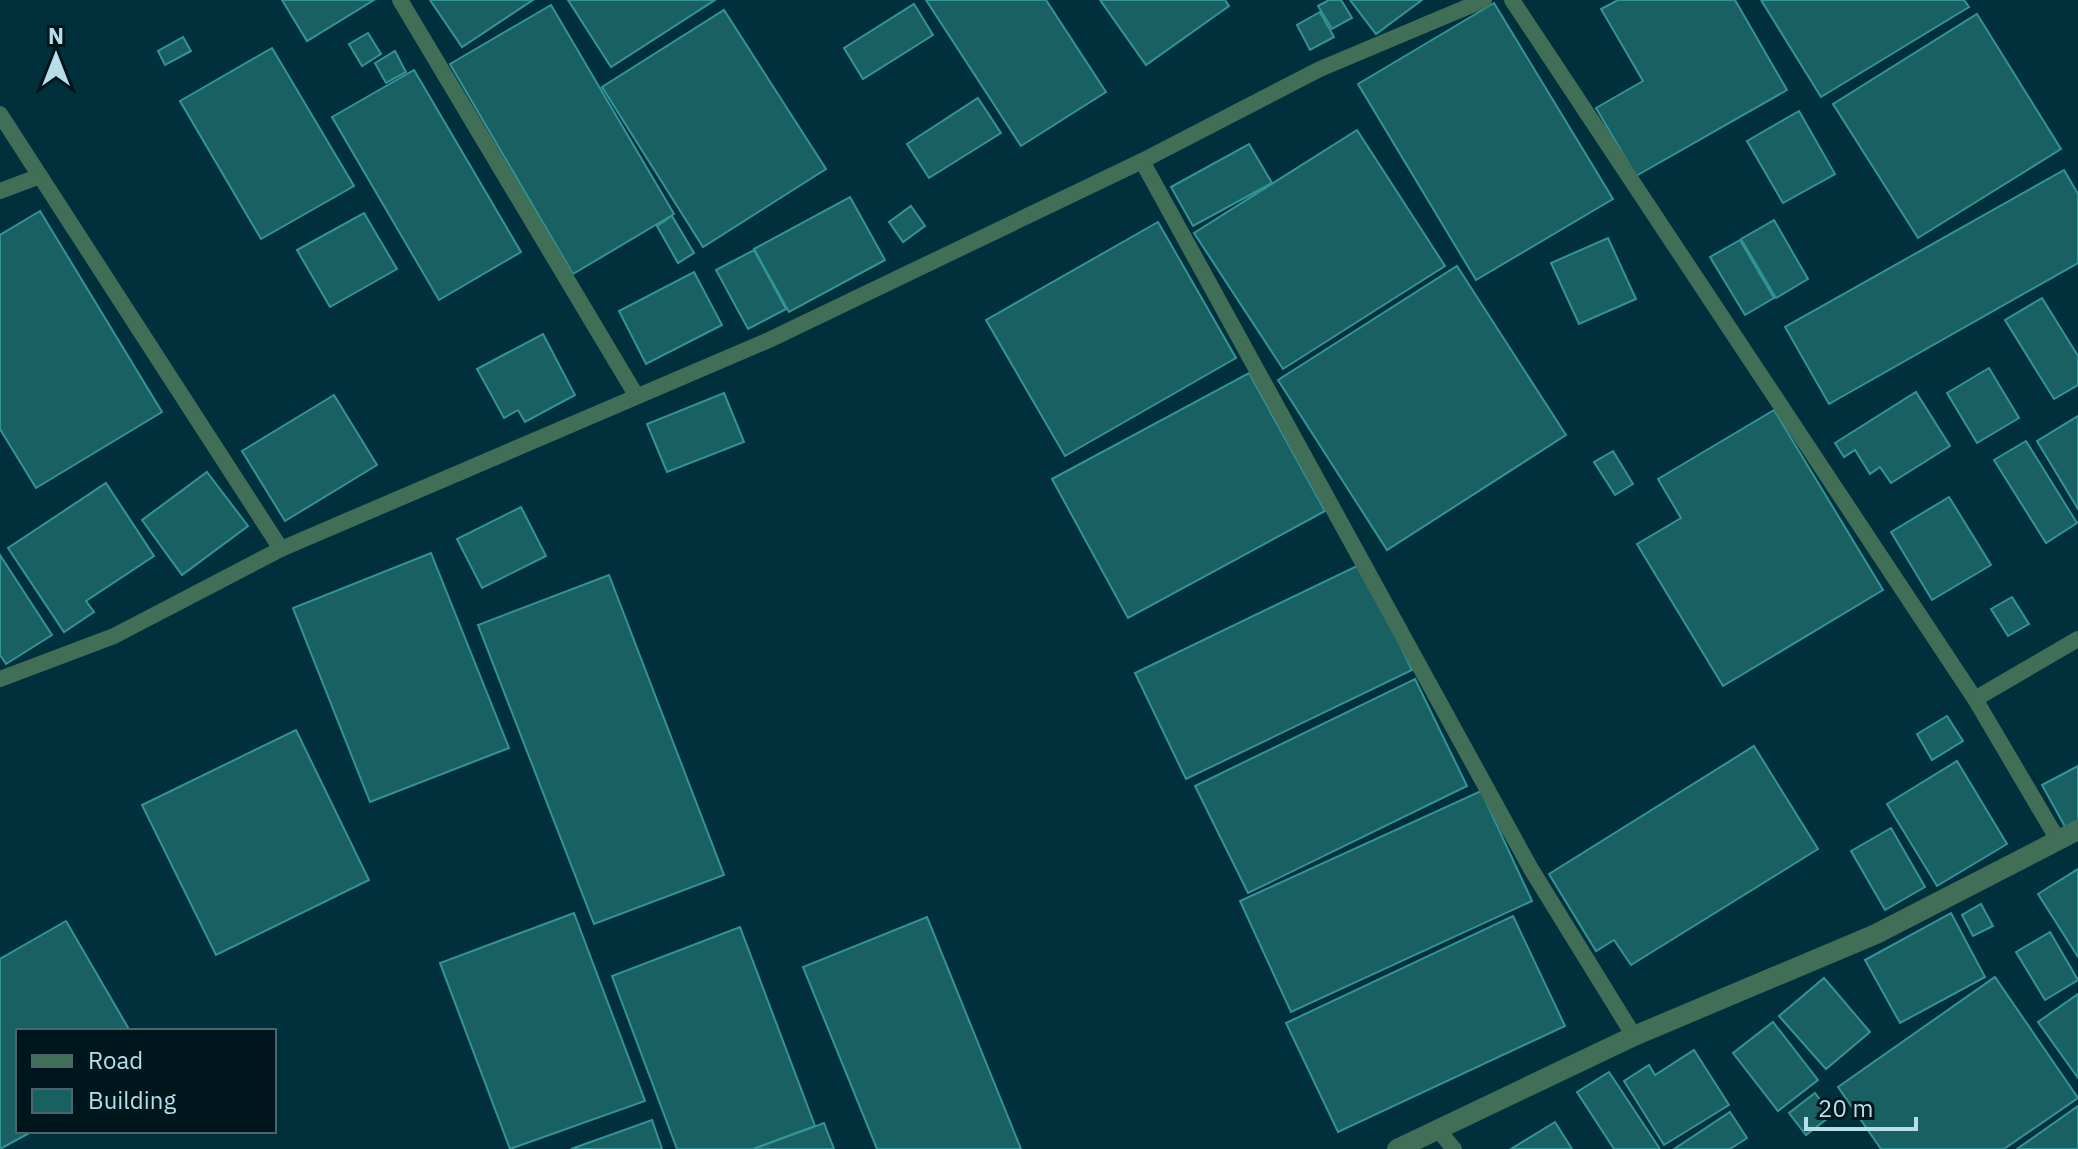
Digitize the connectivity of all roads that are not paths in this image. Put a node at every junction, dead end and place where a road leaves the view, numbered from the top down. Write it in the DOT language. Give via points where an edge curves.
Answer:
graph roads {
  1 [pos="400,0"];
  2 [pos="1484,0"];
  3 [pos="1512,0"];
  4 [pos="0,114"];
  5 [pos="1142,161"];
  6 [pos="40,176"];
  7 [pos="0,191"];
  8 [pos="636,395"];
  9 [pos="281,549"];
  10 [pos="2078,639"];
  11 [pos="0,679"];
  12 [pos="1975,699"];
  13 [pos="2078,830"];
  14 [pos="2058,840"];
  15 [pos="1634,1036"];
  16 [pos="1439,1131"];
  17 [pos="1397,1149"];
  18 [pos="1454,1149"];
  1 -- 8 [label="lane"];
  2 -- 5 [label="lane" via="1320,69"];
  3 -- 12 [label="lane"];
  4 -- 6 [label="lane"];
  5 -- 8 [label="lane" via="769,340"];
  5 -- 15 [label="lane" via="1531,869"];
  6 -- 7 [label="lane"];
  6 -- 9 [label="lane"];
  8 -- 9 [label="lane"];
  9 -- 11 [label="lane" via="114,636"];
  10 -- 12 [label="lane"];
  12 -- 14 [label="lane"];
  13 -- 14 [label="street"];
  14 -- 15 [label="street" via="1876,934"];
  15 -- 16 [label="street"];
  16 -- 17 [label="street"];
  16 -- 18 [label="lane"];
}
